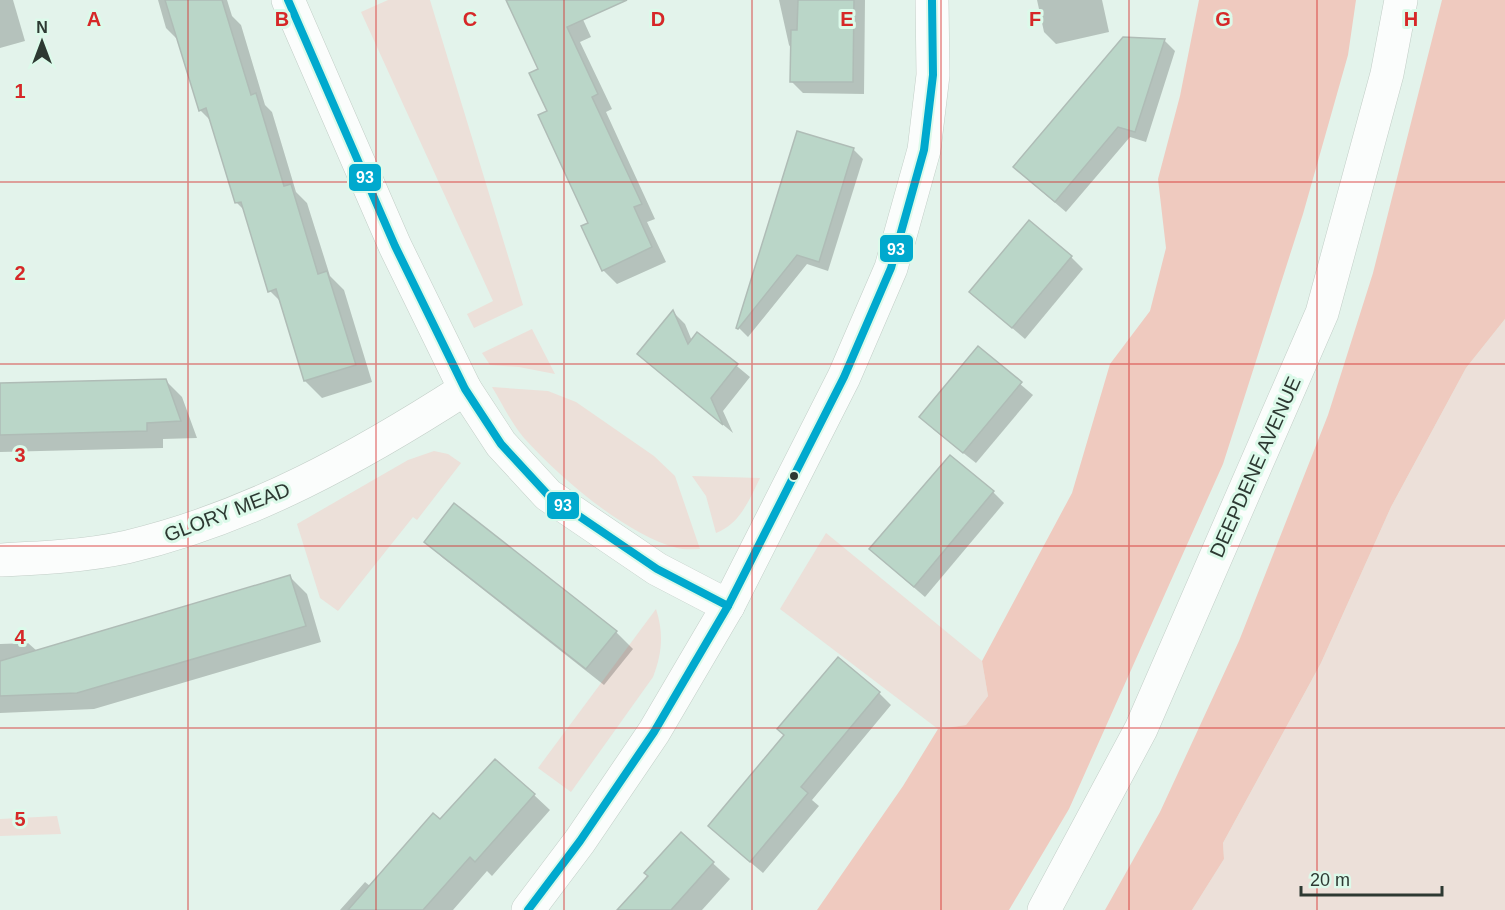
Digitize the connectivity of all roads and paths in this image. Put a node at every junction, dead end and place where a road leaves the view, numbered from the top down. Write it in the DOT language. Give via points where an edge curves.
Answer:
graph roads {
  1 [pos="288,0"];
  2 [pos="932,0"];
  3 [pos="1401,0"];
  4 [pos="465,388"];
  5 [pos="0,560"];
  6 [pos="728,606"];
  7 [pos="528,910"];
  8 [pos="1044,910"];
  1 -- 4 [label="main road" via="395,246"];
  2 -- 6 [label="main road" via="933,75 924,150 891,268 844,377"];
  3 -- 8 [label="main road, DEEPDENE AVENUE" via="1387,74 1323,313 1141,729"];
  4 -- 5 [label="main road, GLORY MEAD" via="281,495 199,527 126,547"];
  4 -- 6 [label="main road" via="501,444 548,495 657,569"];
  6 -- 7 [label="main road" via="654,732 590,828"];
}
